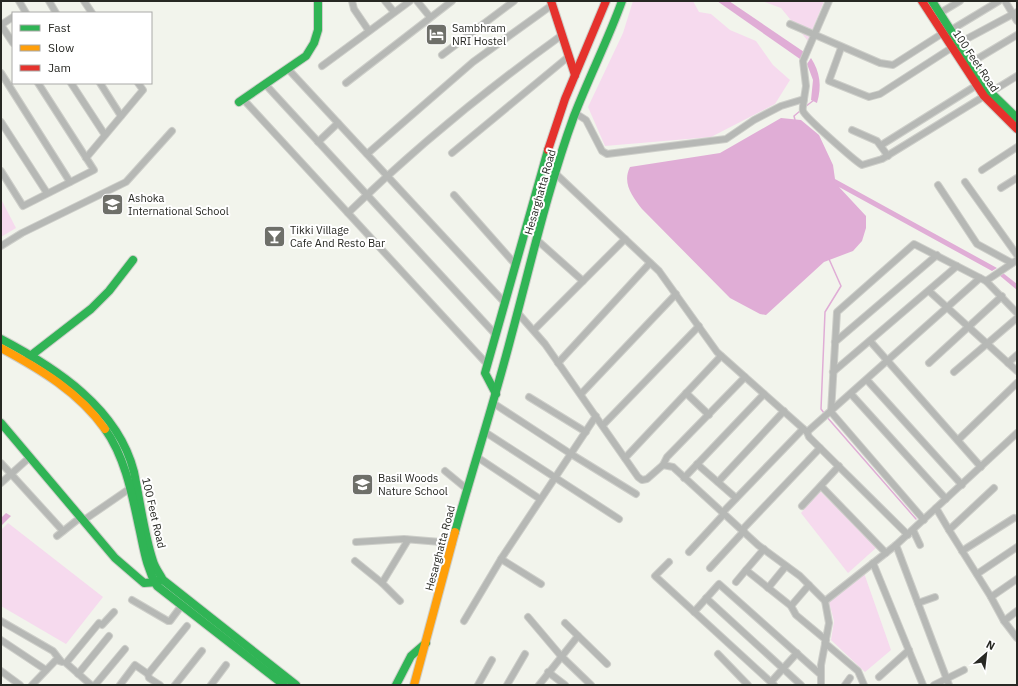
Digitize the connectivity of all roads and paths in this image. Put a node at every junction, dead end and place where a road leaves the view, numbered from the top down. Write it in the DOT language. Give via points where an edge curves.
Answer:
graph roads {
  1 [pos="19,1"];
  2 [pos="48,1"];
  3 [pos="84,1"];
  4 [pos="318,1"];
  5 [pos="352,1"];
  6 [pos="385,1"];
  7 [pos="410,1"];
  8 [pos="417,1"];
  9 [pos="452,1"];
  10 [pos="514,1"];
  11 [pos="606,1"];
  12 [pos="622,1"];
  13 [pos="830,1"];
  14 [pos="922,1"];
  15 [pos="932,1"];
  16 [pos="960,1"];
  17 [pos="999,1"];
  18 [pos="1005,1"];
  19 [pos="552,3"];
  20 [pos="24,12"];
  21 [pos="55,12"];
  22 [pos="91,12"];
  23 [pos="394,12"];
  24 [pos="940,13"];
  25 [pos="1015,14"];
  26 [pos="430,17"];
  27 [pos="12,18"];
  28 [pos="1017,21"];
  29 [pos="790,24"];
  30 [pos="1,25"];
  31 [pos="369,31"];
  32 [pos="947,31"];
  33 [pos="815,34"];
  34 [pos="562,35"];
  35 [pos="1017,35"];
  36 [pos="12,42"];
  37 [pos="956,45"];
  38 [pos="841,48"];
  39 [pos="442,55"];
  40 [pos="568,57"];
  41 [pos="972,62"];
  42 [pos="322,66"];
  43 [pos="288,68"];
  44 [pos="1,73"];
  45 [pos="576,75"];
  46 [pos="1017,76"];
  47 [pos="346,83"];
  48 [pos="39,84"];
  49 [pos="72,84"];
  50 [pos="101,84"];
  51 [pos="139,84"];
  52 [pos="265,84"];
  53 [pos="977,85"];
  54 [pos="987,94"];
  55 [pos="804,99"];
  56 [pos="241,100"];
  57 [pos="575,114"];
  58 [pos="121,116"];
  59 [pos="1017,118"];
  60 [pos="1,122"];
  61 [pos="338,123"];
  62 [pos="1017,129"];
  63 [pos="852,130"];
  64 [pos="172,131"];
  65 [pos="105,136"];
  66 [pos="318,142"];
  67 [pos="884,144"];
  68 [pos="1017,147"];
  69 [pos="452,153"];
  70 [pos="367,154"];
  71 [pos="888,156"];
  72 [pos="86,158"];
  73 [pos="982,170"];
  74 [pos="1,171"];
  75 [pos="556,174"];
  76 [pos="386,176"];
  77 [pos="1017,178"];
  78 [pos="70,182"];
  79 [pos="965,182"];
  80 [pos="938,185"];
  81 [pos="1001,188"];
  82 [pos="47,193"];
  83 [pos="367,195"];
  84 [pos="454,195"];
  85 [pos="348,213"];
  86 [pos="625,239"];
  87 [pos="537,240"];
  88 [pos="1,246"];
  89 [pos="937,255"];
  90 [pos="1017,255"];
  91 [pos="133,260"];
  92 [pos="1015,261"];
  93 [pos="650,263"];
  94 [pos="515,264"];
  95 [pos="957,266"];
  96 [pos="983,280"];
  97 [pos="583,281"];
  98 [pos="929,291"];
  99 [pos="676,294"];
  100 [pos="1002,296"];
  101 [pos="505,303"];
  102 [pos="949,308"];
  103 [pos="517,312"];
  104 [pos="1017,313"];
  105 [pos="1017,318"];
  106 [pos="699,326"];
  107 [pos="968,326"];
  108 [pos="534,330"];
  109 [pos="496,335"];
  110 [pos="1,339"];
  111 [pos="835,342"];
  112 [pos="870,342"];
  113 [pos="988,344"];
  114 [pos="1,348"];
  115 [pos="1017,355"];
  116 [pos="722,356"];
  117 [pos="28,358"];
  118 [pos="888,360"];
  119 [pos="929,362"];
  120 [pos="558,363"];
  121 [pos="1008,363"];
  122 [pos="488,364"];
  123 [pos="1017,371"];
  124 [pos="833,372"];
  125 [pos="954,372"];
  126 [pos="745,377"];
  127 [pos="867,380"];
  128 [pos="1017,383"];
  129 [pos="686,393"];
  130 [pos="496,394"];
  131 [pos="581,394"];
  132 [pos="764,394"];
  133 [pos="851,394"];
  134 [pos="529,397"];
  135 [pos="493,403"];
  136 [pos="784,411"];
  137 [pos="831,412"];
  138 [pos="709,415"];
  139 [pos="596,416"];
  140 [pos="1,423"];
  141 [pos="603,425"];
  142 [pos="805,430"];
  143 [pos="485,432"];
  144 [pos="586,432"];
  145 [pos="1016,435"];
  146 [pos="958,440"];
  147 [pos="820,448"];
  148 [pos="571,454"];
  149 [pos="30,457"];
  150 [pos="477,457"];
  151 [pos="625,458"];
  152 [pos="1,463"];
  153 [pos="697,464"];
  154 [pos="663,466"];
  155 [pos="838,466"];
  156 [pos="981,467"];
  157 [pos="445,471"];
  158 [pos="11,474"];
  159 [pos="684,478"];
  160 [pos="555,479"];
  161 [pos="718,482"];
  162 [pos="1,483"];
  163 [pos="962,485"];
  164 [pos="821,486"];
  165 [pos="994,488"];
  166 [pos="129,489"];
  167 [pos="468,490"];
  168 [pos="636,494"];
  169 [pos="736,498"];
  170 [pos="540,499"];
  171 [pos="946,499"];
  172 [pos="802,506"];
  173 [pos="936,508"];
  174 [pos="724,513"];
  175 [pos="1014,518"];
  176 [pos="83,519"];
  177 [pos="619,519"];
  178 [pos="924,520"];
  179 [pos="913,530"];
  180 [pos="949,530"];
  181 [pos="743,531"];
  182 [pos="63,532"];
  183 [pos="908,535"];
  184 [pos="57,536"];
  185 [pos="408,540"];
  186 [pos="356,542"];
  187 [pos="452,543"];
  188 [pos="896,545"];
  189 [pos="920,545"];
  190 [pos="1017,547"];
  191 [pos="764,549"];
  192 [pos="962,551"];
  193 [pos="690,552"];
  194 [pos="886,553"];
  195 [pos="501,559"];
  196 [pos="355,561"];
  197 [pos="669,562"];
  198 [pos="873,563"];
  199 [pos="786,566"];
  200 [pos="710,568"];
  201 [pos="746,570"];
  202 [pos="977,574"];
  203 [pos="1017,579"];
  204 [pos="159,582"];
  205 [pos="736,582"];
  206 [pos="382,583"];
  207 [pos="541,584"];
  208 [pos="809,585"];
  209 [pos="768,588"];
  210 [pos="935,596"];
  211 [pos="991,597"];
  212 [pos="706,598"];
  213 [pos="132,600"];
  214 [pos="400,601"];
  215 [pos="825,601"];
  216 [pos="918,602"];
  217 [pos="182,605"];
  218 [pos="791,606"];
  219 [pos="114,612"];
  220 [pos="694,612"];
  221 [pos="1017,612"];
  222 [pos="528,617"];
  223 [pos="1,621"];
  224 [pos="464,621"];
  225 [pos="1004,621"];
  226 [pos="565,623"];
  227 [pos="187,626"];
  228 [pos="109,636"];
  229 [pos="578,636"];
  230 [pos="1017,638"];
  231 [pos="1,640"];
  232 [pos="826,642"];
  233 [pos="426,643"];
  234 [pos="125,649"];
  235 [pos="909,650"];
  236 [pos="202,651"];
  237 [pos="796,653"];
  238 [pos="525,654"];
  239 [pos="718,654"];
  240 [pos="561,656"];
  241 [pos="492,660"];
  242 [pos="63,662"];
  243 [pos="607,664"];
  244 [pos="226,665"];
  245 [pos="784,668"];
  246 [pos="46,670"];
  247 [pos="964,670"];
  248 [pos="1,671"];
  249 [pos="548,672"];
  250 [pos="78,674"];
  251 [pos="148,674"];
  252 [pos="820,674"];
  253 [pos="879,677"];
  254 [pos="850,678"];
  255 [pos="948,682"];
  256 [pos="772,684"];
  257 [pos="20,685"];
  258 [pos="32,685"];
  259 [pos="91,685"];
  260 [pos="95,685"];
  261 [pos="120,685"];
  262 [pos="160,685"];
  263 [pos="175,685"];
  264 [pos="211,685"];
  265 [pos="284,685"];
  266 [pos="296,685"];
  267 [pos="396,685"];
  268 [pos="414,685"];
  269 [pos="478,685"];
  270 [pos="507,685"];
  271 [pos="539,685"];
  272 [pos="565,685"];
  273 [pos="591,685"];
  274 [pos="748,685"];
  275 [pos="801,685"];
  276 [pos="821,685"];
  277 [pos="845,685"];
  278 [pos="864,685"];
  279 [pos="923,685"];
  280 [pos="934,685"];
  1 -- 20 [label="street"];
  2 -- 21 [label="street"];
  3 -- 22 [label="street"];
  4 -- 43 [label="main road" via="320,22 316,39 306,56"];
  5 -- 31 [label="street" via="354,9"];
  6 -- 23 [label="street"];
  7 -- 23 [label="street"];
  8 -- 26 [label="street"];
  9 -- 26 [label="street"];
  10 -- 39 [label="street"];
  11 -- 45 [label="main road, Hesarghatta Road" via="598,28"];
  12 -- 57 [label="main road, Hesarghatta Road" via="611,33"];
  13 -- 33 [label="street"];
  14 -- 32 [label="main road, 100 Feet Road"];
  15 -- 24 [label="main road, 100 Feet Road"];
  16 -- 24 [label="street"];
  17 -- 32 [label="street"];
  18 -- 25 [label="street"];
  19 -- 34 [label="main road"];
  19 -- 70 [label="street" via="473,62"];
  23 -- 31 [label="street"];
  24 -- 32 [label="main road, 100 Feet Road"];
  25 -- 28 [label="street"];
  25 -- 37 [label="street"];
  26 -- 47 [label="street"];
  27 -- 30 [label="street"];
  29 -- 33 [label="street"];
  30 -- 36 [label="street"];
  31 -- 42 [label="street"];
  32 -- 37 [label="main road, 100 Feet Road"];
  32 -- 38 [label="street" via="893,65 880,63"];
  33 -- 38 [label="street"];
  33 -- 55 [label="street" via="803,61 806,86"];
  34 -- 40 [label="main road"];
  34 -- 76 [label="street" via="502,79"];
  35 -- 41 [label="street"];
  37 -- 38 [label="street" via="880,94 869,97 829,81"];
  37 -- 41 [label="main road, 100 Feet Road"];
  37 -- 53 [label="main road, 100 Feet Road"];
  40 -- 45 [label="main road"];
  40 -- 69 [label="street"];
  41 -- 54 [label="main road, 100 Feet Road"];
  43 -- 52 [label="main road"];
  43 -- 61 [label="street"];
  44 -- 78 [label="street"];
  45 -- 94 [label="main road, Hesarghatta Road" via="560,112"];
  46 -- 54 [label="street"];
  48 -- 72 [label="street"];
  49 -- 65 [label="street"];
  50 -- 58 [label="street"];
  51 -- 58 [label="street" via="142,90"];
  52 -- 56 [label="main road"];
  52 -- 66 [label="street"];
  53 -- 54 [label="main road, 100 Feet Road"];
  53 -- 67 [label="street"];
  54 -- 59 [label="main road, 100 Feet Road"];
  54 -- 62 [label="main road, 100 Feet Road"];
  54 -- 71 [label="street"];
  55 -- 57 [label="street" via="781,106 726,139 607,154 602,151 586,120"];
  55 -- 71 [label="street" via="803,112 809,120 854,160 862,165"];
  56 -- 85 [label="street"];
  57 -- 75 [label="main road, Hesarghatta Road"];
  58 -- 65 [label="street"];
  60 -- 82 [label="street"];
  61 -- 66 [label="street"];
  61 -- 70 [label="street"];
  63 -- 71 [label="street" via="877,141"];
  64 -- 88 [label="street" via="126,182 22,233"];
  65 -- 72 [label="street"];
  66 -- 83 [label="street"];
  68 -- 73 [label="street"];
  70 -- 76 [label="street"];
  72 -- 78 [label="street" via="94,170"];
  74 -- 82 [label="street" via="23,206"];
  75 -- 86 [label="street"];
  75 -- 87 [label="main road, Hesarghatta Road"];
  76 -- 83 [label="street"];
  76 -- 101 [label="street"];
  77 -- 81 [label="street"];
  78 -- 82 [label="street"];
  79 -- 90 [label="street"];
  80 -- 92 [label="street" via="977,244"];
  83 -- 85 [label="street"];
  83 -- 109 [label="street"];
  84 -- 94 [label="street"];
  85 -- 122 [label="street"];
  86 -- 93 [label="street"];
  86 -- 97 [label="street"];
  87 -- 97 [label="street"];
  87 -- 103 [label="main road, Hesarghatta Road"];
  89 -- 95 [label="street"];
  89 -- 111 [label="street"];
  89 -- 111 [label="street" via="914,244 837,312"];
  91 -- 117 [label="main road" via="91,308"];
  92 -- 96 [label="street"];
  93 -- 99 [label="street"];
  93 -- 120 [label="street"];
  94 -- 101 [label="main road, Hesarghatta Road"];
  95 -- 96 [label="street"];
  95 -- 98 [label="street"];
  96 -- 100 [label="street"];
  96 -- 102 [label="street"];
  97 -- 108 [label="street"];
  98 -- 102 [label="street"];
  98 -- 112 [label="street"];
  99 -- 106 [label="street"];
  99 -- 131 [label="street"];
  100 -- 104 [label="street"];
  100 -- 107 [label="street"];
  101 -- 109 [label="main road, Hesarghatta Road"];
  102 -- 107 [label="street"];
  102 -- 118 [label="street"];
  103 -- 108 [label="street"];
  103 -- 130 [label="main road, Hesarghatta Road"];
  105 -- 113 [label="street"];
  106 -- 116 [label="street"];
  106 -- 141 [label="street"];
  107 -- 113 [label="street"];
  107 -- 119 [label="street"];
  108 -- 120 [label="street"];
  109 -- 122 [label="main road, Hesarghatta Road"];
  110 -- 117 [label="main road, 100 Feet Road"];
  111 -- 124 [label="street"];
  112 -- 118 [label="street"];
  112 -- 124 [label="street"];
  113 -- 121 [label="street"];
  113 -- 125 [label="street"];
  114 -- 117 [label="main road, 100 Feet Road"];
  115 -- 121 [label="street"];
  116 -- 126 [label="street"];
  116 -- 129 [label="street"];
  117 -- 166 [label="main road, 100 Feet Road" via="100,420 114,444"];
  117 -- 204 [label="main road, 100 Feet Road" via="78,388 106,415 121,441 133,470"];
  118 -- 127 [label="street"];
  118 -- 146 [label="street"];
  120 -- 131 [label="street"];
  121 -- 123 [label="street"];
  122 -- 130 [label="main road, Hesarghatta Road" via="485,373"];
  124 -- 137 [label="street"];
  126 -- 132 [label="street"];
  126 -- 138 [label="street"];
  127 -- 133 [label="street"];
  127 -- 163 [label="street"];
  128 -- 146 [label="street"];
  129 -- 138 [label="street"];
  129 -- 151 [label="street"];
  130 -- 135 [label="main road, Hesarghatta Road"];
  131 -- 139 [label="street"];
  132 -- 136 [label="street"];
  132 -- 153 [label="street"];
  133 -- 137 [label="street"];
  133 -- 171 [label="street"];
  134 -- 144 [label="street"];
  135 -- 143 [label="main road, Hesarghatta Road"];
  135 -- 148 [label="street"];
  136 -- 142 [label="street"];
  136 -- 161 [label="street"];
  137 -- 142 [label="street"];
  137 -- 178 [label="street"];
  138 -- 154 [label="street" via="668,457"];
  139 -- 141 [label="street"];
  139 -- 144 [label="street"];
  140 -- 149 [label="main road"];
  141 -- 151 [label="street"];
  142 -- 147 [label="street" via="808,437"];
  142 -- 169 [label="street"];
  143 -- 150 [label="main road, Hesarghatta Road"];
  143 -- 160 [label="street"];
  144 -- 148 [label="street"];
  145 -- 156 [label="street"];
  146 -- 156 [label="street"];
  147 -- 155 [label="street"];
  147 -- 181 [label="street"];
  148 -- 160 [label="street"];
  148 -- 168 [label="street"];
  149 -- 158 [label="street"];
  149 -- 176 [label="main road"];
  150 -- 167 [label="main road, Hesarghatta Road"];
  150 -- 170 [label="street"];
  151 -- 154 [label="street" via="642,480 648,479"];
  152 -- 158 [label="street"];
  153 -- 159 [label="street"];
  153 -- 161 [label="street"];
  154 -- 159 [label="street" via="673,467"];
  155 -- 164 [label="street"];
  155 -- 183 [label="street"];
  156 -- 163 [label="street"];
  157 -- 167 [label="street"];
  158 -- 162 [label="street"];
  158 -- 182 [label="street"];
  159 -- 174 [label="street"];
  160 -- 170 [label="street"];
  160 -- 177 [label="street"];
  161 -- 169 [label="street"];
  163 -- 171 [label="street"];
  164 -- 172 [label="street"];
  164 -- 194 [label="street"];
  165 -- 180 [label="street"];
  166 -- 176 [label="street"];
  166 -- 204 [label="main road, 100 Feet Road" via="146,564"];
  167 -- 187 [label="main road, Hesarghatta Road"];
  169 -- 174 [label="street"];
  170 -- 195 [label="street"];
  171 -- 173 [label="street"];
  173 -- 178 [label="street"];
  173 -- 180 [label="street"];
  174 -- 181 [label="street"];
  174 -- 193 [label="street"];
  175 -- 192 [label="street"];
  176 -- 182 [label="street"];
  176 -- 204 [label="main road" via="115,558 144,583"];
  178 -- 179 [label="street"];
  179 -- 183 [label="street"];
  179 -- 189 [label="street"];
  180 -- 192 [label="street"];
  181 -- 191 [label="street"];
  181 -- 200 [label="street"];
  182 -- 184 [label="street"];
  183 -- 188 [label="street"];
  185 -- 186 [label="street"];
  185 -- 187 [label="street"];
  185 -- 206 [label="street"];
  187 -- 233 [label="main road, Hesarghatta Road"];
  188 -- 194 [label="street"];
  188 -- 216 [label="street"];
  190 -- 202 [label="street"];
  191 -- 199 [label="street"];
  191 -- 201 [label="street"];
  192 -- 202 [label="street"];
  194 -- 198 [label="street"];
  195 -- 207 [label="street"];
  195 -- 224 [label="street"];
  196 -- 206 [label="street"];
  197 -- 220 [label="street" via="655,576"];
  198 -- 215 [label="street"];
  198 -- 235 [label="street"];
  199 -- 208 [label="street"];
  199 -- 209 [label="street"];
  201 -- 205 [label="street"];
  201 -- 209 [label="street"];
  202 -- 211 [label="street"];
  203 -- 211 [label="street"];
  204 -- 217 [label="main road, 100 Feet Road"];
  204 -- 266 [label="main road, 100 Feet Road"];
  206 -- 214 [label="street"];
  208 -- 215 [label="street"];
  208 -- 218 [label="street"];
  209 -- 218 [label="street"];
  210 -- 216 [label="street"];
  211 -- 225 [label="street"];
  212 -- 220 [label="street"];
  212 -- 237 [label="street" via="719,584"];
  212 -- 245 [label="street"];
  213 -- 217 [label="street" via="168,622"];
  215 -- 232 [label="street" via="829,623"];
  216 -- 255 [label="street"];
  217 -- 265 [label="main road, 100 Feet Road"];
  218 -- 232 [label="street" via="796,615"];
  219 -- 242 [label="street" via="102,625 99,623"];
  220 -- 256 [label="street"];
  221 -- 225 [label="street"];
  222 -- 240 [label="street"];
  223 -- 242 [label="street" via="53,651"];
  225 -- 230 [label="street"];
  226 -- 229 [label="street"];
  227 -- 251 [label="street"];
  228 -- 250 [label="street"];
  229 -- 240 [label="street"];
  229 -- 243 [label="street"];
  231 -- 246 [label="street"];
  232 -- 252 [label="street"];
  232 -- 278 [label="street" via="858,671"];
  233 -- 267 [label="main road" via="417,648 404,666"];
  233 -- 268 [label="main road, Hesarghatta Road"];
  234 -- 260 [label="street"];
  235 -- 253 [label="street"];
  235 -- 279 [label="street"];
  236 -- 263 [label="street"];
  237 -- 245 [label="street"];
  237 -- 252 [label="street"];
  238 -- 270 [label="street"];
  239 -- 274 [label="street"];
  240 -- 249 [label="street"];
  240 -- 273 [label="street"];
  241 -- 269 [label="street"];
  242 -- 246 [label="street" via="56,660"];
  242 -- 250 [label="street"];
  244 -- 264 [label="street"];
  245 -- 256 [label="street"];
  245 -- 275 [label="street"];
  246 -- 258 [label="street"];
  247 -- 255 [label="street"];
  248 -- 257 [label="street"];
  249 -- 271 [label="street"];
  249 -- 272 [label="street"];
  250 -- 259 [label="street"];
  251 -- 261 [label="street" via="135,665"];
  251 -- 262 [label="street" via="149,678"];
  252 -- 276 [label="street"];
  254 -- 277 [label="street"];
  255 -- 280 [label="street"];
}
